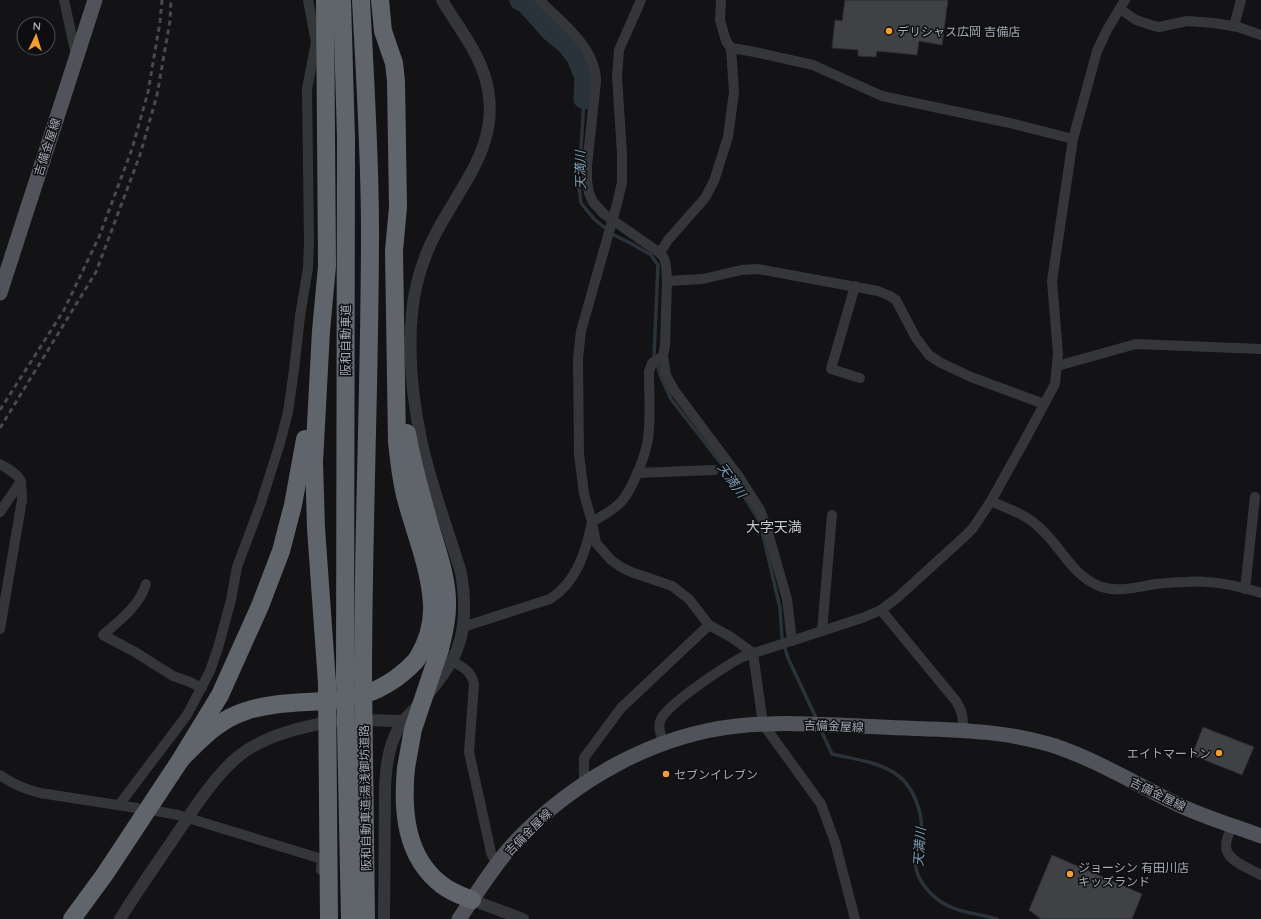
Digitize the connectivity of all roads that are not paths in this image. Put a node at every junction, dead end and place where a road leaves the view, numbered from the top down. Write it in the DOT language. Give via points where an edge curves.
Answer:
graph roads {
  1 [pos="64,0"];
  2 [pos="94,0"];
  3 [pos="308,0"];
  4 [pos="325,0"];
  5 [pos="342,0"];
  6 [pos="361,0"];
  7 [pos="380,0"];
  8 [pos="442,0"];
  9 [pos="539,0"];
  10 [pos="641,0"];
  11 [pos="721,0"];
  12 [pos="1241,0"];
  13 [pos="1123,4"];
  14 [pos="1234,26"];
  15 [pos="1261,35"];
  16 [pos="732,48"];
  17 [pos="76,55"];
  18 [pos="1073,139"];
  19 [pos="611,221"];
  20 [pos="660,253"];
  21 [pos="667,281"];
  22 [pos="855,286"];
  23 [pos="0,293"];
  24 [pos="321,331"];
  25 [pos="394,337"];
  26 [pos="1261,349"];
  27 [pos="663,356"];
  28 [pos="1057,366"];
  29 [pos="860,378"];
  30 [pos="1044,404"];
  31 [pos="0,464"];
  32 [pos="714,470"];
  33 [pos="637,473"];
  34 [pos="22,481"];
  35 [pos="1255,497"];
  36 [pos="991,501"];
  37 [pos="0,512"];
  38 [pos="832,514"];
  39 [pos="592,522"];
  40 [pos="146,584"];
  41 [pos="1245,589"];
  42 [pos="1261,593"];
  43 [pos="3,595"];
  44 [pos="881,610"];
  45 [pos="709,625"];
  46 [pos="463,627"];
  47 [pos="0,629"];
  48 [pos="822,631"];
  49 [pos="791,641"];
  50 [pos="754,653"];
  51 [pos="446,655"];
  52 [pos="363,678"];
  53 [pos="345,679"];
  54 [pos="202,688"];
  55 [pos="403,721"];
  56 [pos="763,724"];
  57 [pos="963,730"];
  58 [pos="664,743"];
  59 [pos="181,759"];
  60 [pos="0,775"];
  61 [pos="584,784"];
  62 [pos="119,805"];
  63 [pos="137,808"];
  64 [pos="156,811"];
  65 [pos="188,818"];
  66 [pos="1233,826"];
  67 [pos="1261,836"];
  68 [pos="498,864"];
  69 [pos="1261,875"];
  70 [pos="472,900"];
  71 [pos="72,919"];
  72 [pos="120,919"];
  73 [pos="321,919"];
  74 [pos="329,919"];
  75 [pos="350,919"];
  76 [pos="366,919"];
  77 [pos="384,919"];
  78 [pos="459,919"];
  79 [pos="523,919"];
  80 [pos="855,919"];
  1 -- 17 [label="street"];
  2 -- 17 [label="main road, 吉備金屋線"];
  3 -- 54 [label="street" via="316,42 307,89 308,268 291,397 261,503 237,567 218,648"];
  4 -- 24 [label="highway" via="327,266"];
  5 -- 53 [label="highway, 阪和自動車道" via="346,138"];
  6 -- 52 [label="highway, 阪和自動車道" via="370,230"];
  7 -- 25 [label="highway" via="383,31 394,63 396,81 398,207 394,251"];
  8 -- 46 [label="street" via="481,66 489,103 488,127 480,153 426,256 415,292 412,315 412,364 418,419 428,468 461,573 464,597"];
  9 -- 19 [label="street" via="573,33 595,67 587,181 593,202"];
  10 -- 19 [label="street" via="619,50 617,64 623,165 621,186"];
  11 -- 16 [label="street" via="721,25 726,41"];
  12 -- 14 [label="street"];
  13 -- 14 [label="street" via="1136,20 1159,27 1187,21"];
  13 -- 18 [label="street" via="1097,51"];
  14 -- 15 [label="street"];
  16 -- 18 [label="street" via="813,65 882,96"];
  16 -- 20 [label="street" via="732,111 728,137 714,181 705,198 668,240"];
  17 -- 23 [label="main road, 吉備金屋線"];
  18 -- 28 [label="street" via="1052,281"];
  19 -- 20 [label="street"];
  19 -- 39 [label="street" via="581,331 578,358 579,454 584,494"];
  20 -- 21 [label="street" via="666,266"];
  21 -- 22 [label="street" via="703,279 758,269"];
  21 -- 27 [label="street"];
  22 -- 29 [label="street" via="831,369"];
  22 -- 30 [label="street" via="878,291 896,300 916,338 929,355 941,364"];
  24 -- 59 [label="highway" via="302,459 281,551 260,606 220,695"];
  24 -- 74 [label="highway, bridge" via="314,469 327,683"];
  25 -- 51 [label="highway" via="401,400 412,460 446,586"];
  25 -- 59 [label="highway" via="400,468 430,584 432,604 427,639 420,653 402,674 366,694 267,706 233,716 209,731"];
  26 -- 28 [label="street" via="1136,344"];
  27 -- 33 [label="street" via="652,364 649,372 648,440"];
  27 -- 49 [label="street" via="666,375 674,390 739,477 760,510 787,599"];
  28 -- 30 [label="street" via="1055,384"];
  30 -- 36 [label="street"];
  31 -- 34 [label="street" via="14,472"];
  32 -- 33 [label="street"];
  33 -- 39 [label="street" via="630,490 621,502"];
  34 -- 37 [label="street"];
  34 -- 43 [label="street" via="20,520"];
  35 -- 41 [label="street"];
  36 -- 41 [label="street" via="1035,524 1068,562 1085,578 1099,586 1123,589 1203,582"];
  36 -- 44 [label="street" via="963,538"];
  38 -- 48 [label="street"];
  39 -- 45 [label="street" via="596,543 611,560 621,568 672,586 689,599"];
  39 -- 46 [label="street" via="581,562 559,593"];
  40 -- 54 [label="street" via="140,599 103,635 173,676"];
  41 -- 42 [label="street"];
  43 -- 47 [label="street"];
  44 -- 48 [label="street"];
  44 -- 57 [label="street" via="956,701 963,717"];
  45 -- 50 [label="street"];
  45 -- 61 [label="street" via="621,708 584,758"];
  46 -- 51 [label="street" via="459,644"];
  48 -- 49 [label="street"];
  49 -- 50 [label="street"];
  50 -- 56 [label="street"];
  50 -- 58 [label="street" via="729,664 673,705 660,720 659,728"];
  51 -- 55 [label="street" via="425,698"];
  51 -- 68 [label="street" via="464,667 473,678 469,752 491,853"];
  51 -- 70 [label="highway, bridge" via="413,729 406,768 406,816 408,833 422,864 452,892"];
  52 -- 76 [label="highway, 阪和自動車道;湯浅御坊道路, bridge"];
  53 -- 75 [label="highway, 阪和自動車道;湯浅御坊道路, bridge"];
  54 -- 62 [label="street" via="187,715"];
  55 -- 65 [label="street" via="371,719 334,722 290,732 263,742 240,755 226,768"];
  55 -- 77 [label="street" via="392,743 386,767"];
  56 -- 57 [label="main road, 吉備金屋線"];
  56 -- 58 [label="main road, 吉備金屋線" via="736,726"];
  56 -- 80 [label="street" via="820,804 835,842"];
  57 -- 66 [label="main road, 吉備金屋線" via="1012,736 1055,746 1101,765 1181,806"];
  58 -- 61 [label="main road, 吉備金屋線" via="633,756"];
  59 -- 71 [label="highway"];
  60 -- 62 [label="street" via="25,790"];
  61 -- 68 [label="main road, 吉備金屋線" via="537,821 517,840"];
  62 -- 63 [label="street"];
  64 -- 65 [label="street"];
  65 -- 72 [label="street"];
  65 -- 73 [label="street" via="322,859"];
  66 -- 67 [label="main road, 吉備金屋線"];
  66 -- 69 [label="street" via="1226,842 1227,854 1237,863"];
  68 -- 70 [label="main road, 吉備金屋線"];
  70 -- 78 [label="main road, 吉備金屋線"];
  70 -- 79 [label="street"];
}
